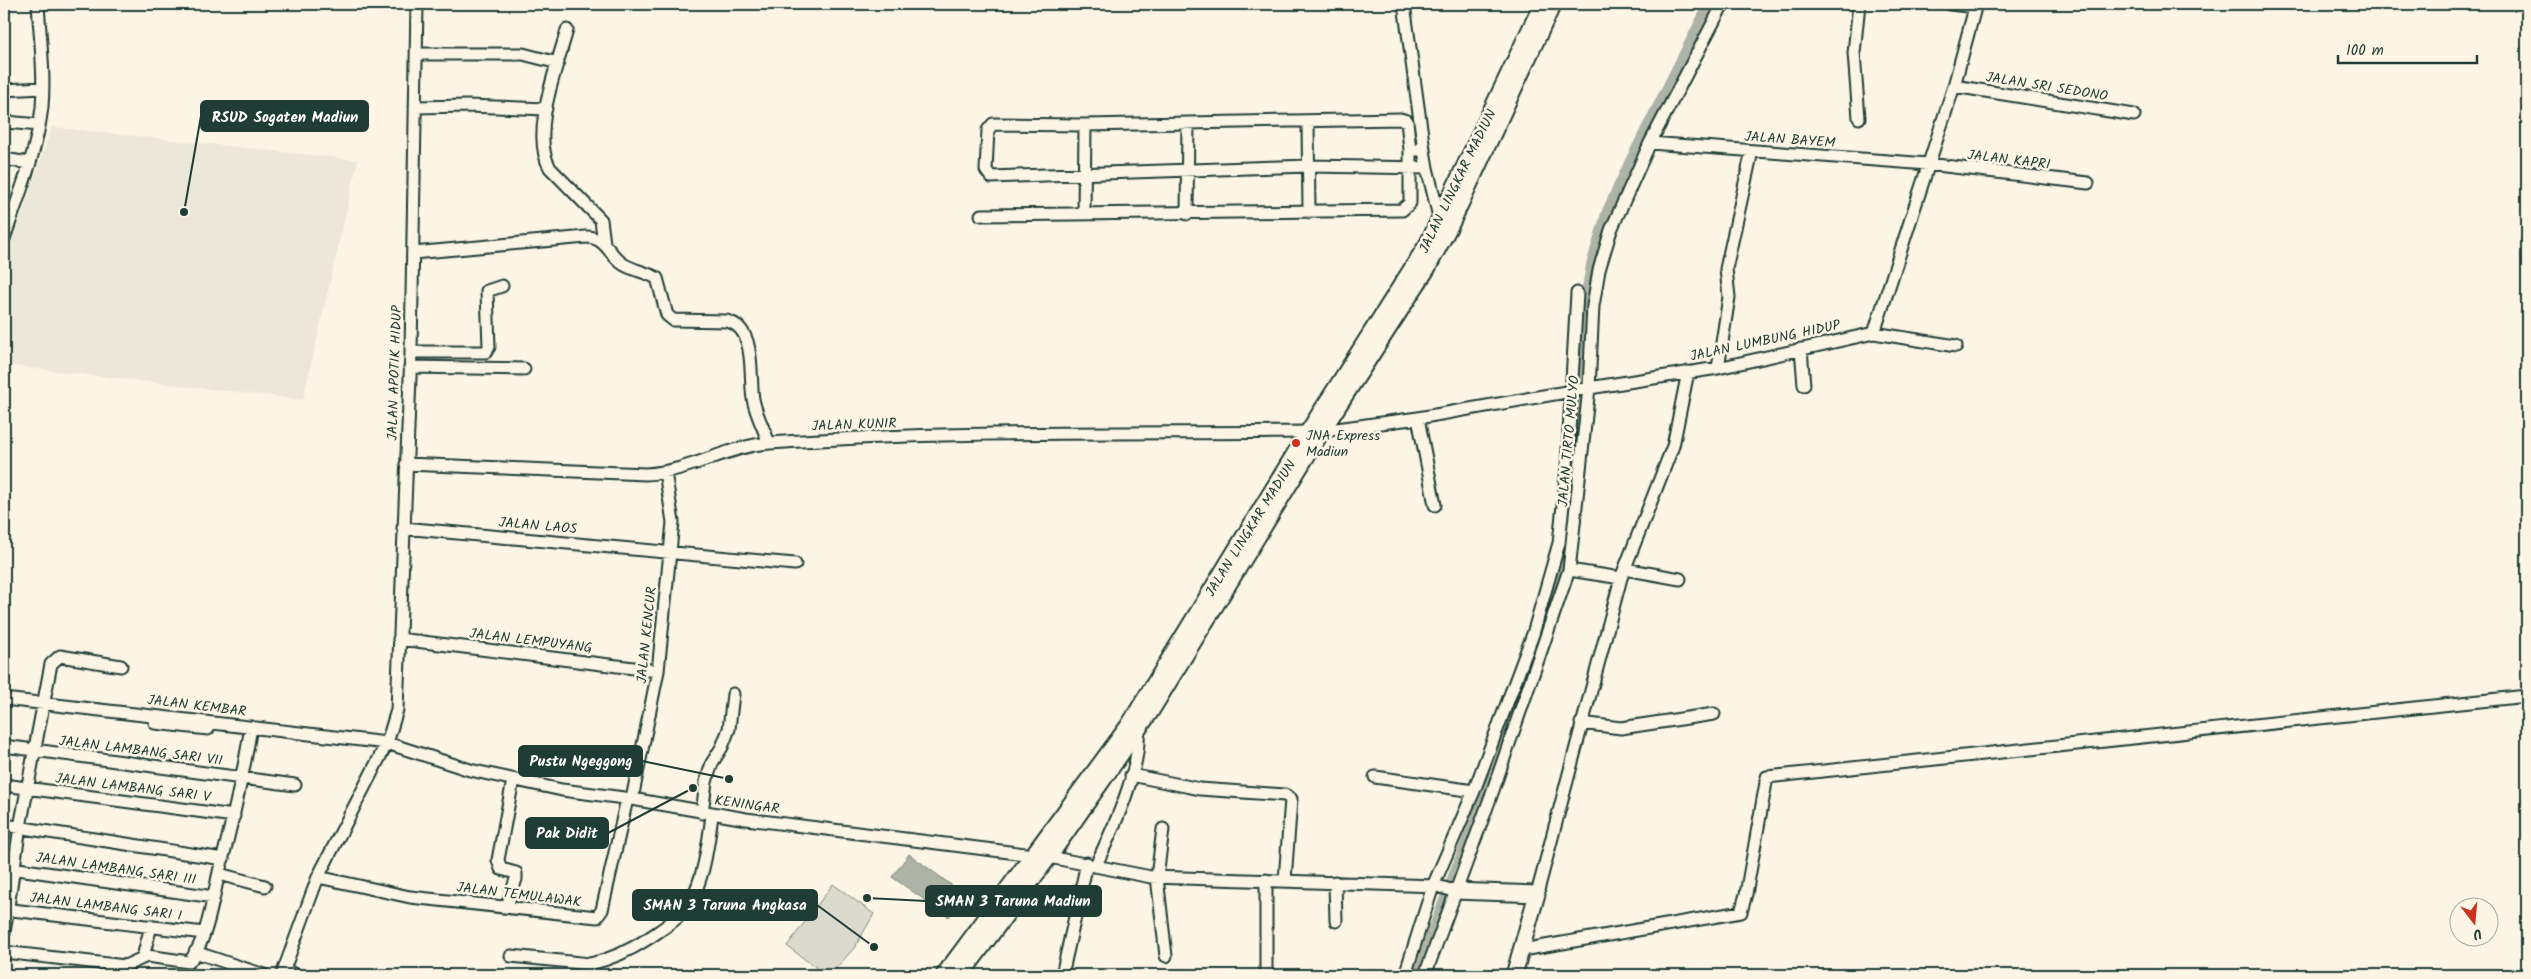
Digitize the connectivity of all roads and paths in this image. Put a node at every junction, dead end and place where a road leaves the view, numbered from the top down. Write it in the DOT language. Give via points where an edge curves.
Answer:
graph roads {
  1 [pos="38,4"];
  2 [pos="417,4"];
  3 [pos="1404,4"];
  4 [pos="1542,4"];
  5 [pos="1554,4"];
  6 [pos="1723,4"];
  7 [pos="1859,4"];
  8 [pos="1950,4"];
  9 [pos="1975,5"];
  10 [pos="567,30"];
  11 [pos="417,54"];
  12 [pos="558,62"];
  13 [pos="1954,86"];
  14 [pos="42,88"];
  15 [pos="4,90"];
  16 [pos="415,107"];
  17 [pos="546,109"];
  18 [pos="2134,115"];
  19 [pos="1859,118"];
  20 [pos="6,122"];
  21 [pos="1308,122"];
  22 [pos="1188,123"];
  23 [pos="39,125"];
  24 [pos="1086,125"];
  25 [pos="1650,143"];
  26 [pos="1410,150"];
  27 [pos="1424,150"];
  28 [pos="1752,151"];
  29 [pos="4,159"];
  30 [pos="29,163"];
  31 [pos="1928,164"];
  32 [pos="1309,166"];
  33 [pos="1411,168"];
  34 [pos="1427,168"];
  35 [pos="1188,171"];
  36 [pos="1085,174"];
  37 [pos="2088,183"];
  38 [pos="1309,212"];
  39 [pos="1084,214"];
  40 [pos="1188,214"];
  41 [pos="981,215"];
  42 [pos="1440,221"];
  43 [pos="6,223"];
  44 [pos="4,239"];
  45 [pos="604,243"];
  46 [pos="412,253"];
  47 [pos="502,286"];
  48 [pos="1577,293"];
  49 [pos="1874,333"];
  50 [pos="1956,346"];
  51 [pos="1801,349"];
  52 [pos="411,352"];
  53 [pos="410,367"];
  54 [pos="1718,368"];
  55 [pos="524,369"];
  56 [pos="1688,372"];
  57 [pos="1804,385"];
  58 [pos="1588,388"];
  59 [pos="1571,391"];
  60 [pos="1418,418"];
  61 [pos="1315,432"];
  62 [pos="769,443"];
  63 [pos="406,464"];
  64 [pos="665,472"];
  65 [pos="1436,505"];
  66 [pos="403,528"];
  67 [pos="670,552"];
  68 [pos="795,564"];
  69 [pos="1569,570"];
  70 [pos="1623,574"];
  71 [pos="1680,579"];
  72 [pos="399,639"];
  73 [pos="121,666"];
  74 [pos="658,671"];
  75 [pos="733,694"];
  76 [pos="2527,696"];
  77 [pos="4,699"];
  78 [pos="4,705"];
  79 [pos="44,707"];
  80 [pos="1714,714"];
  81 [pos="1581,723"];
  82 [pos="1133,728"];
  83 [pos="251,731"];
  84 [pos="4,746"];
  85 [pos="386,746"];
  86 [pos="35,751"];
  87 [pos="1131,775"];
  88 [pos="1375,777"];
  89 [pos="243,778"];
  90 [pos="512,780"];
  91 [pos="295,785"];
  92 [pos="4,786"];
  93 [pos="28,789"];
  94 [pos="1474,791"];
  95 [pos="629,799"];
  96 [pos="707,814"];
  97 [pos="234,816"];
  98 [pos="4,825"];
  99 [pos="20,827"];
  100 [pos="1163,829"];
  101 [pos="1041,856"];
  102 [pos="223,859"];
  103 [pos="1091,864"];
  104 [pos="8,868"];
  105 [pos="219,874"];
  106 [pos="318,877"];
  107 [pos="1158,877"];
  108 [pos="1266,880"];
  109 [pos="1285,880"];
  110 [pos="1335,882"];
  111 [pos="265,886"];
  112 [pos="1435,886"];
  113 [pos="1455,891"];
  114 [pos="1537,894"];
  115 [pos="214,897"];
  116 [pos="507,906"];
  117 [pos="5,909"];
  118 [pos="1336,921"];
  119 [pos="151,926"];
  120 [pos="4,933"];
  121 [pos="204,933"];
  122 [pos="1522,950"];
  123 [pos="4,952"];
  124 [pos="195,952"];
  125 [pos="511,956"];
  126 [pos="1166,956"];
  127 [pos="144,957"];
  128 [pos="283,973"];
  129 [pos="264,975"];
  130 [pos="297,975"];
  131 [pos="944,975"];
  132 [pos="961,975"];
  133 [pos="1062,975"];
  134 [pos="1266,975"];
  135 [pos="1405,975"];
  136 [pos="1425,975"];
  137 [pos="1514,975"];
  1 -- 14 [label="street"];
  2 -- 11 [label="street, JALAN APOTIK HIDUP"];
  3 -- 27 [label="street"];
  4 -- 42 [label="main road, JALAN LINGKAR MADIUN"];
  5 -- 61 [label="main road, JALAN LINGKAR MADIUN" via="1440,245"];
  6 -- 25 [label="street, JALAN TIRTO MULYO"];
  7 -- 19 [label="street" via="1854,53"];
  8 -- 9 [label="street"];
  9 -- 13 [label="street"];
  10 -- 12 [label="street"];
  11 -- 12 [label="street" via="523,54"];
  11 -- 16 [label="street, JALAN APOTIK HIDUP"];
  12 -- 17 [label="street"];
  13 -- 18 [label="street, JALAN SRI SEDONO"];
  13 -- 31 [label="street"];
  14 -- 15 [label="street"];
  14 -- 23 [label="street"];
  16 -- 17 [label="street"];
  16 -- 46 [label="street, JALAN APOTIK HIDUP"];
  17 -- 45 [label="street" via="544,158 601,220"];
  20 -- 23 [label="street"];
  21 -- 22 [label="street"];
  21 -- 26 [label="street" via="1403,120 1409,125"];
  21 -- 32 [label="street"];
  22 -- 24 [label="street"];
  22 -- 35 [label="street"];
  23 -- 30 [label="street"];
  24 -- 36 [label="street"];
  24 -- 36 [label="street" via="993,124 988,130 986,170 991,176"];
  25 -- 28 [label="street, JALAN BAYEM"];
  25 -- 58 [label="street, JALAN TIRTO MULYO" via="1611,230 1599,270 1592,314"];
  26 -- 27 [label="street"];
  26 -- 33 [label="street"];
  27 -- 34 [label="street"];
  28 -- 31 [label="street, JALAN BAYEM"];
  28 -- 54 [label="street" via="1726,269 1729,297"];
  29 -- 30 [label="street"];
  30 -- 43 [label="street"];
  31 -- 37 [label="street, JALAN KAPRI"];
  31 -- 49 [label="street"];
  32 -- 33 [label="street"];
  32 -- 35 [label="street"];
  32 -- 38 [label="street"];
  33 -- 34 [label="street"];
  33 -- 38 [label="street" via="1410,204 1402,210"];
  34 -- 42 [label="street"];
  35 -- 36 [label="street"];
  35 -- 40 [label="street"];
  36 -- 39 [label="street"];
  38 -- 40 [label="street"];
  39 -- 40 [label="street"];
  39 -- 41 [label="street"];
  42 -- 61 [label="main road, JALAN LINGKAR MADIUN"];
  43 -- 44 [label="street"];
  45 -- 46 [label="street" via="586,237"];
  45 -- 62 [label="street" via="623,264 657,278 667,315 673,320 727,320 742,329 749,348 754,401"];
  46 -- 52 [label="street, JALAN APOTIK HIDUP"];
  47 -- 52 [label="street" via="487,291 489,347 486,352"];
  48 -- 59 [label="street"];
  49 -- 50 [label="street"];
  49 -- 51 [label="street, JALAN LUMBUNG HIDUP"];
  51 -- 54 [label="street, JALAN LUMBUNG HIDUP"];
  51 -- 57 [label="street"];
  52 -- 53 [label="street, JALAN APOTIK HIDUP"];
  53 -- 55 [label="street"];
  53 -- 63 [label="street, JALAN APOTIK HIDUP"];
  54 -- 56 [label="street, JALAN LUMBUNG HIDUP"];
  56 -- 58 [label="street, JALAN LUMBUNG HIDUP"];
  56 -- 70 [label="street" via="1674,446"];
  58 -- 59 [label="street, JALAN LUMBUNG HIDUP"];
  58 -- 69 [label="street, JALAN TIRTO MULYO"];
  59 -- 60 [label="street, JALAN LUMBUNG HIDUP"];
  59 -- 94 [label="street" via="1567,468 1558,543 1533,634"];
  60 -- 61 [label="street, JALAN LUMBUNG HIDUP"];
  60 -- 65 [label="street"];
  61 -- 62 [label="street, JALAN KUNIR" via="961,436"];
  61 -- 82 [label="main road, JALAN LINGKAR MADIUN"];
  62 -- 64 [label="street, JALAN KUNIR" via="739,447"];
  63 -- 64 [label="street, JALAN KUNIR" via="610,473"];
  63 -- 66 [label="street, JALAN APOTIK HIDUP"];
  64 -- 67 [label="street, JALAN KENCUR" via="673,522"];
  66 -- 67 [label="street, JALAN LAOS"];
  66 -- 72 [label="street, JALAN APOTIK HIDUP"];
  67 -- 68 [label="street, JALAN LAOS"];
  67 -- 74 [label="street, JALAN KENCUR"];
  69 -- 70 [label="street"];
  69 -- 113 [label="street, JALAN TIRTO MULYO"];
  70 -- 71 [label="street"];
  70 -- 81 [label="street"];
  72 -- 74 [label="street, JALAN LEMPUYANG"];
  72 -- 85 [label="street, JALAN APOTIK HIDUP" via="397,710"];
  73 -- 79 [label="street" via="77,658 55,658 51,664"];
  74 -- 95 [label="street, JALAN KENCUR"];
  75 -- 96 [label="street" via="729,729 709,772"];
  76 -- 122 [label="street" via="1766,777 1740,912"];
  77 -- 79 [label="street, JALAN KEMBAR"];
  78 -- 79 [label="street, JALAN KEMBAR"];
  79 -- 83 [label="street, JALAN KEMBAR"];
  79 -- 86 [label="street"];
  80 -- 81 [label="street" via="1621,728"];
  81 -- 114 [label="street"];
  82 -- 87 [label="street" via="1138,751"];
  82 -- 101 [label="main road, JALAN LINGKAR MADIUN"];
  83 -- 85 [label="street, JALAN KEMBAR"];
  83 -- 89 [label="street"];
  84 -- 86 [label="street, JALAN LAMBANG SARI VII"];
  85 -- 90 [label="street, KENINGAR"];
  85 -- 106 [label="street, JALAN APOTIK HIDUP"];
  86 -- 89 [label="street, JALAN LAMBANG SARI VII"];
  86 -- 93 [label="street"];
  87 -- 103 [label="street" via="1109,836"];
  87 -- 109 [label="street" via="1200,789 1285,795 1292,799"];
  88 -- 94 [label="street"];
  89 -- 91 [label="street, JALAN LAMBANG SARI VII"];
  89 -- 97 [label="street"];
  90 -- 95 [label="street, KENINGAR"];
  90 -- 116 [label="street" via="498,860 502,869 516,873"];
  92 -- 93 [label="street, JALAN LAMBANG SARI V"];
  93 -- 97 [label="street, JALAN LAMBANG SARI V"];
  93 -- 99 [label="street"];
  94 -- 112 [label="street"];
  95 -- 96 [label="street, KENINGAR"];
  95 -- 116 [label="street, JALAN TEMULAWAK" via="602,910 597,917"];
  96 -- 101 [label="street, KENINGAR"];
  96 -- 125 [label="street" via="697,886 680,915 668,925 635,948 590,964"];
  97 -- 102 [label="street"];
  98 -- 99 [label="street"];
  99 -- 102 [label="street"];
  99 -- 104 [label="street"];
  100 -- 107 [label="street"];
  101 -- 103 [label="street, KENINGAR"];
  101 -- 131 [label="main road, JALAN LINGKAR MADIUN"];
  101 -- 132 [label="main road, JALAN LINGKAR MADIUN"];
  102 -- 105 [label="street"];
  103 -- 107 [label="street, KENINGAR"];
  103 -- 133 [label="street"];
  104 -- 115 [label="street, JALAN LAMBANG SARI III"];
  104 -- 117 [label="street"];
  105 -- 111 [label="street"];
  105 -- 115 [label="street"];
  106 -- 116 [label="street, JALAN TEMULAWAK" via="410,897"];
  106 -- 128 [label="street, JALAN APOTIK HIDUP"];
  107 -- 108 [label="street, KENINGAR"];
  107 -- 126 [label="street"];
  108 -- 109 [label="street, KENINGAR"];
  108 -- 134 [label="street"];
  109 -- 110 [label="street, KENINGAR"];
  110 -- 112 [label="street, KENINGAR"];
  110 -- 118 [label="street"];
  112 -- 113 [label="street, KENINGAR"];
  112 -- 135 [label="street"];
  113 -- 114 [label="main road"];
  113 -- 136 [label="street, JALAN TIRTO MULYO"];
  114 -- 122 [label="main road"];
  115 -- 121 [label="street"];
  117 -- 119 [label="street, JALAN LAMBANG SARI I"];
  117 -- 120 [label="street"];
  119 -- 121 [label="street, JALAN LAMBANG SARI I"];
  119 -- 127 [label="street"];
  121 -- 124 [label="street"];
  122 -- 137 [label="main road"];
  123 -- 127 [label="street" via="125,966"];
  124 -- 127 [label="street" via="185,963"];
  124 -- 129 [label="street"];
  128 -- 130 [label="street"];
}
